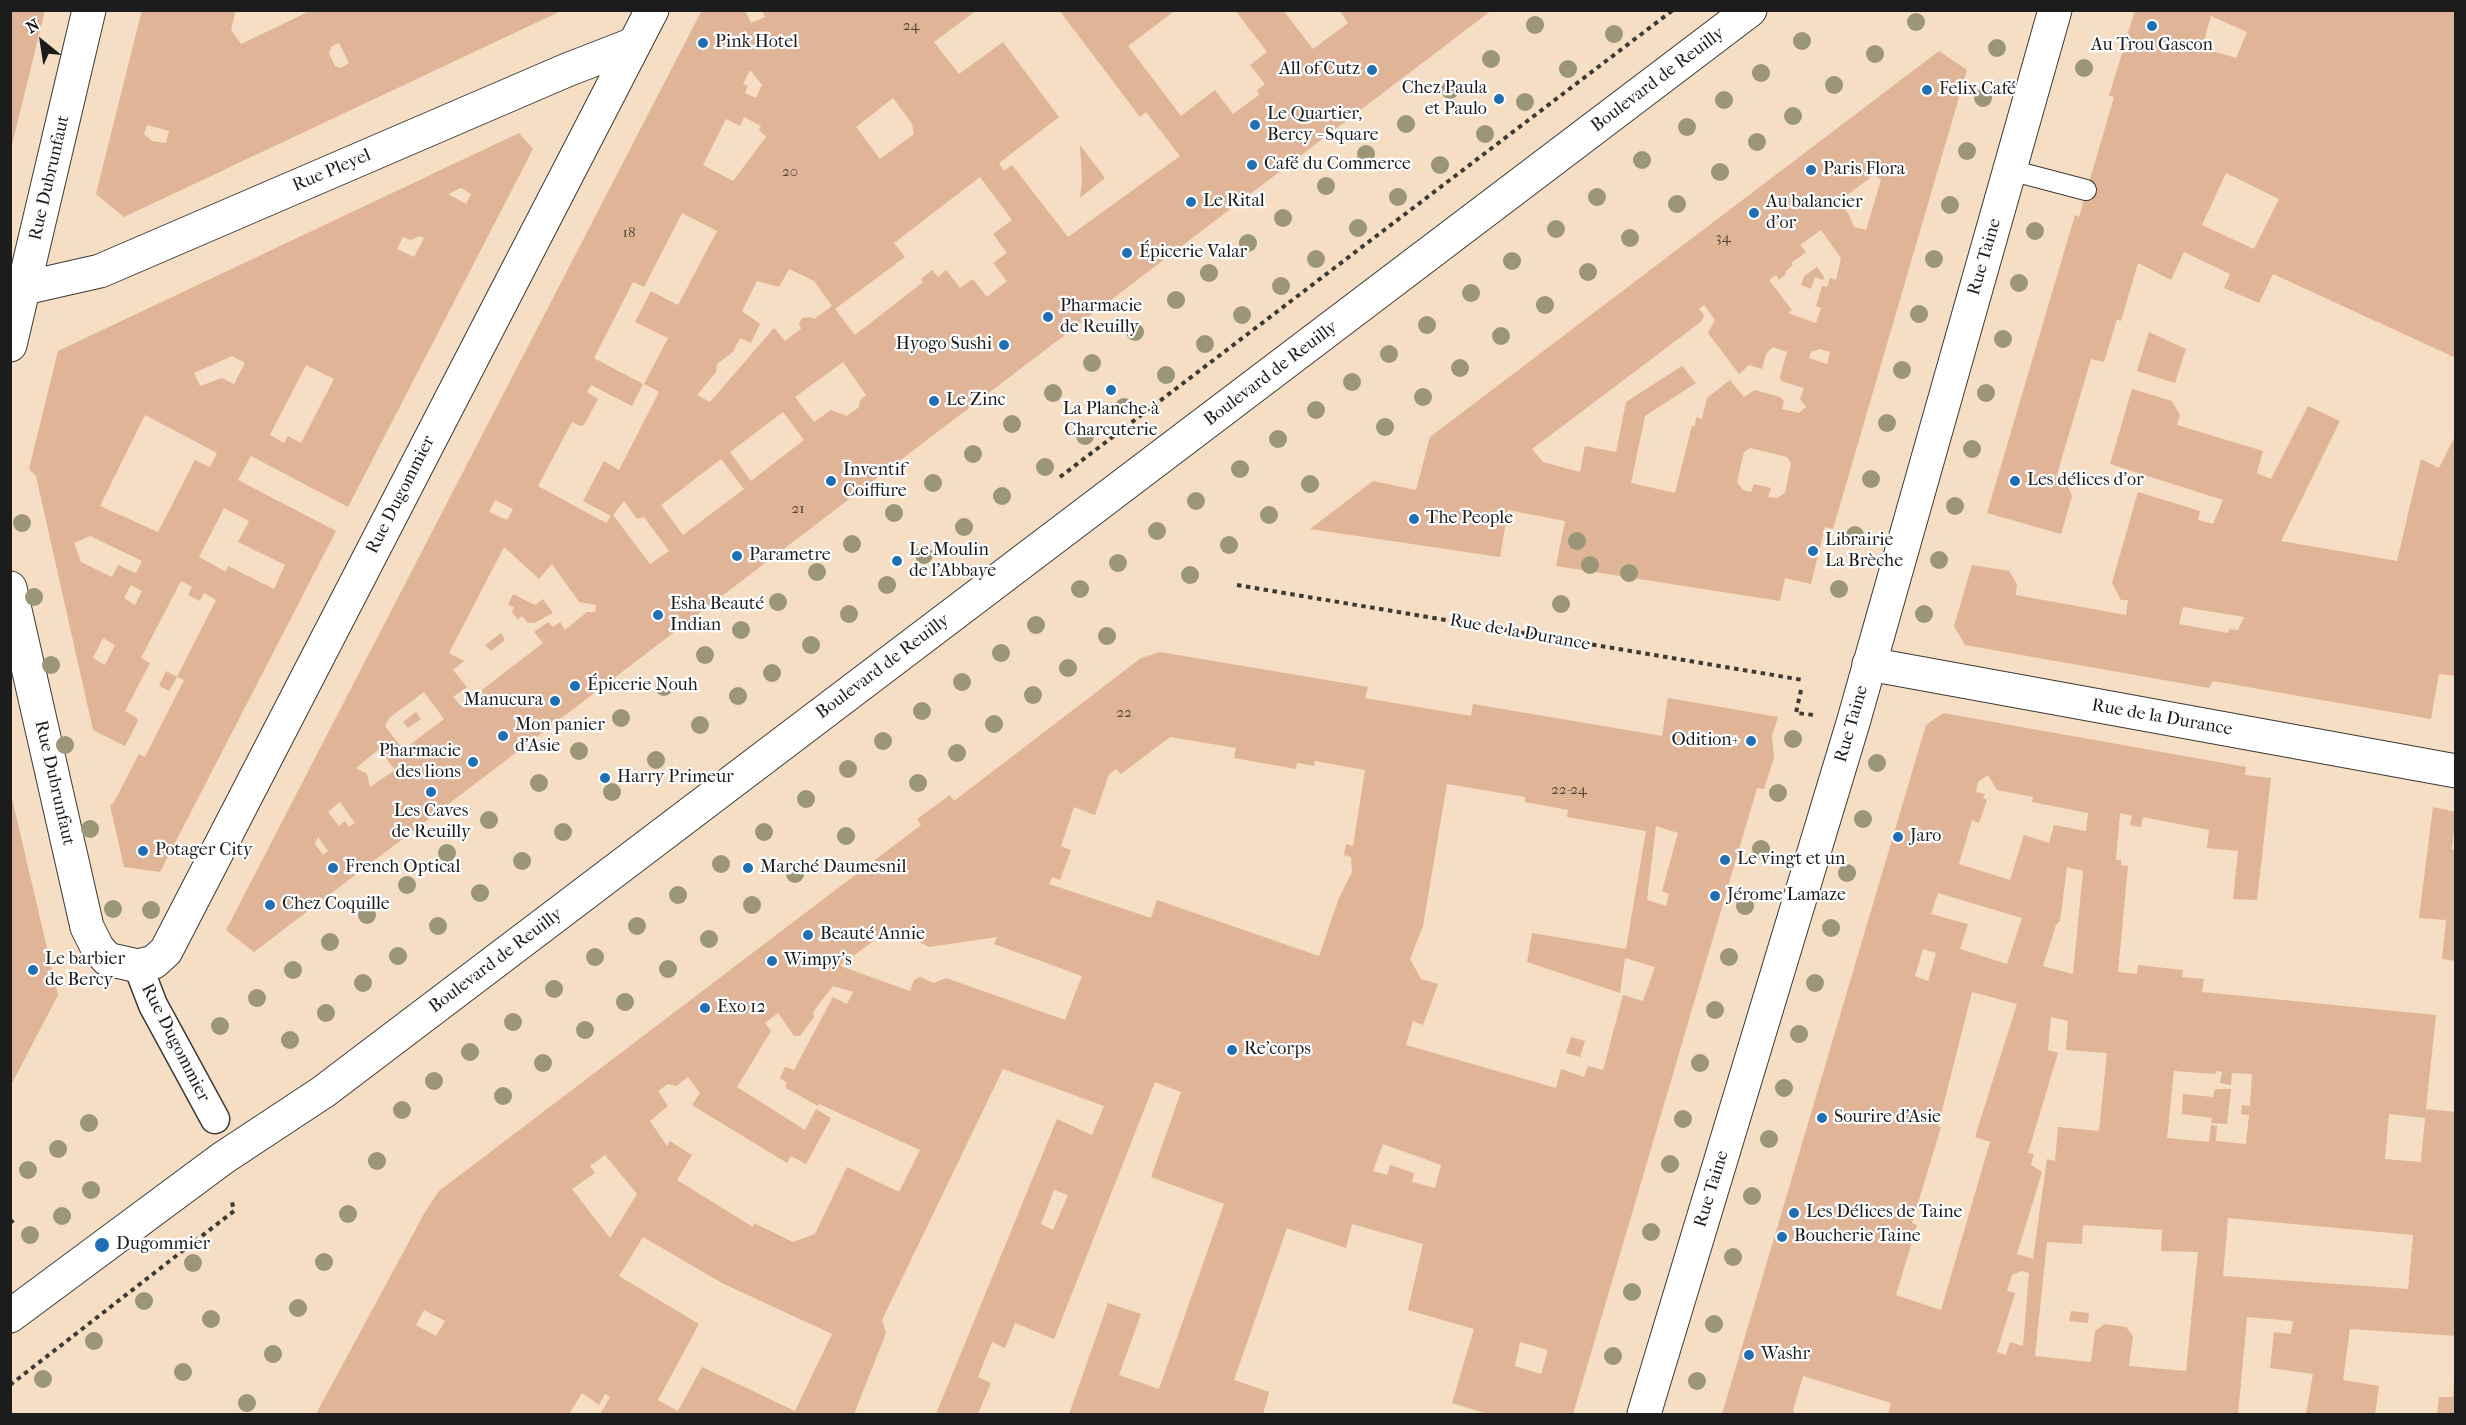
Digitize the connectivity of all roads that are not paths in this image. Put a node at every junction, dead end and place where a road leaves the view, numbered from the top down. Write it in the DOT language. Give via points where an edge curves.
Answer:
graph roads {
  1 [pos="89,10"];
  2 [pos="652,10"];
  3 [pos="1750,10"];
  4 [pos="2047,17"];
  5 [pos="634,44"];
  6 [pos="2010,170"];
  7 [pos="2086,190"];
  8 [pos="26,288"];
  9 [pos="10,345"];
  10 [pos="10,588"];
  11 [pos="1869,664"];
  12 [pos="2456,771"];
  13 [pos="130,964"];
  14 [pos="215,1119"];
  15 [pos="10,1316"];
  16 [pos="1644,1414"];
  1 -- 8 [label="street, Rue Dubrunfaut"];
  2 -- 5 [label="street, Rue Dugommier"];
  3 -- 15 [label="street, Boulevard de Reuilly" via="323,1092 223,1158"];
  4 -- 6 [label="street, Rue Taine"];
  5 -- 8 [label="street, Rue Pleyel" via="100,271"];
  5 -- 13 [label="street, Rue Dugommier" via="166,951 154,962"];
  6 -- 7 [label="lane"];
  6 -- 11 [label="street, Rue Taine"];
  8 -- 9 [label="street, Rue Dubrunfaut"];
  10 -- 13 [label="street, Rue Dubrunfaut" via="87,927 107,959"];
  11 -- 12 [label="street, Rue de la Durance"];
  11 -- 16 [label="street, Rue Taine"];
  13 -- 14 [label="street, Rue Dugommier"];
}
